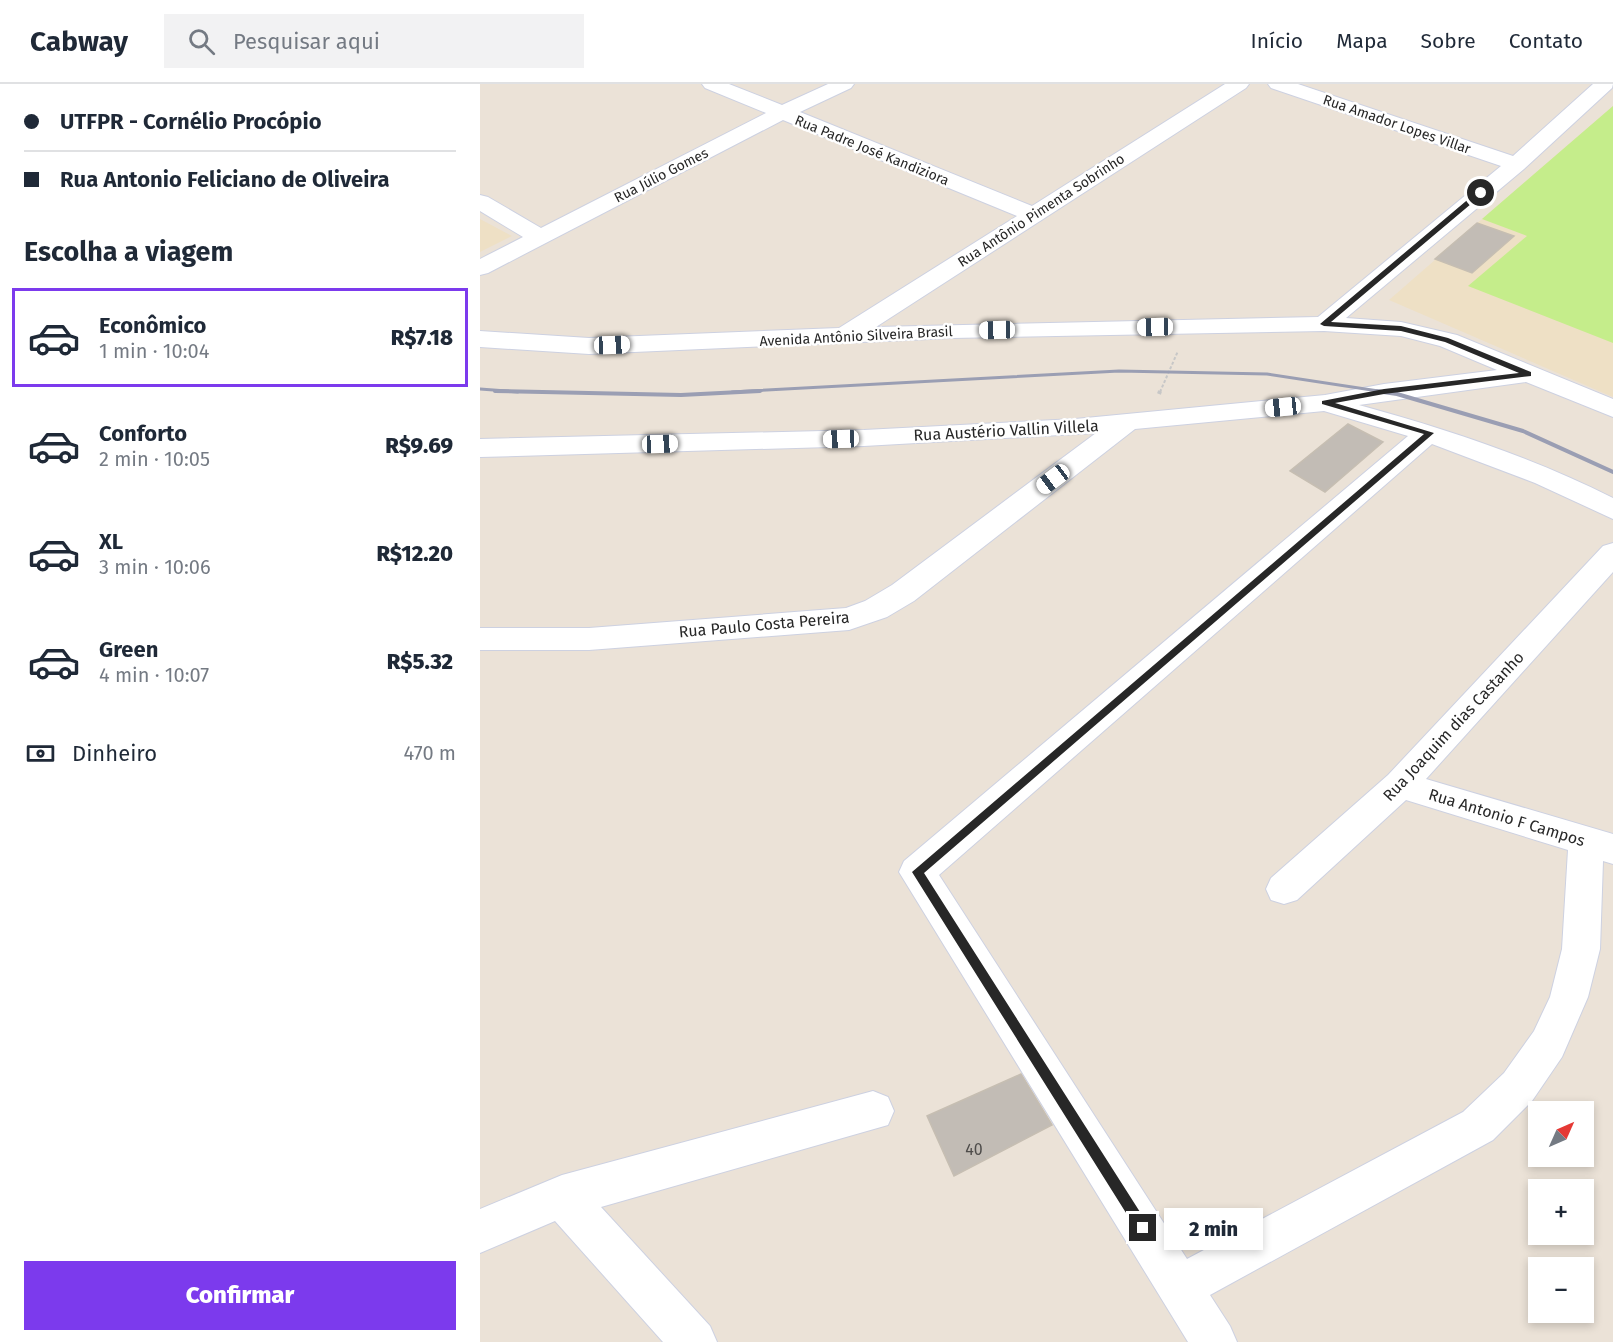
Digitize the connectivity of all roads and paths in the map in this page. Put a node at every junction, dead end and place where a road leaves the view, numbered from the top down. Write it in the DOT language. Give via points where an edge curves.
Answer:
graph roads {
  1 [pos="711,84"];
  2 [pos="844,84"];
  3 [pos="1239,84"];
  4 [pos="1278,84"];
  5 [pos="1605,84"];
  6 [pos="782,113"];
  7 [pos="1516,164"];
  8 [pos="480,202"];
  9 [pos="1034,215"];
  10 [pos="540,237"];
  11 [pos="480,268"];
  12 [pos="1324,324"];
  13 [pos="1189,326"];
  14 [pos="843,337"];
  15 [pos="480,339"];
  16 [pos="1529,374"];
  17 [pos="1324,403"];
  18 [pos="1613,410"];
  19 [pos="1138,421"];
  20 [pos="1430,433"];
  21 [pos="480,448"];
  22 [pos="1613,510"];
  23 [pos="1613,553"];
  24 [pos="480,639"];
  25 [pos="1400,785"];
  26 [pos="1599,845"];
  27 [pos="1284,889"];
  28 [pos="873,1111"];
  29 [pos="561,1196"];
  30 [pos="480,1231"];
  31 [pos="1180,1287"];
  32 [pos="694,1342"];
  33 [pos="1214,1342"];
  1 -- 6 [label="street, Rua Padre José Kandiziora"];
  2 -- 6 [label="street, Rua Júlio Gomes"];
  3 -- 9 [label="street, Rua Antônio Pimenta Sobrinho"];
  4 -- 7 [label="street, Rua Amador Lopes Villar"];
  5 -- 7 [label="street"];
  6 -- 9 [label="street, Rua Padre José Kandiziora"];
  6 -- 10 [label="street, Rua Júlio Gomes"];
  7 -- 12 [label="street"];
  8 -- 10 [label="street"];
  9 -- 14 [label="street, Rua Antônio Pimenta Sobrinho"];
  10 -- 11 [label="street, Rua Júlio Gomes"];
  12 -- 13 [label="street, Avenida Antônio Silveira Brasil"];
  12 -- 16 [label="street, Avenida Antônio Silveira Brasil" via="1410,331 1448,340"];
  13 -- 14 [label="street, Avenida Antônio Silveira Brasil"];
  13 -- 19 [label="path"];
  14 -- 15 [label="street, Avenida Antônio Silveira Brasil" via="589,346"];
  16 -- 17 [label="street, Rua Austério Vallin Villela"];
  16 -- 18 [label="street, Avenida Antônio Silveira Brasil"];
  17 -- 19 [label="street, Rua Austério Vallin Villela"];
  17 -- 20 [label="street"];
  19 -- 21 [label="street, Rua Austério Vallin Villela" via="864,438"];
  19 -- 24 [label="street, Rua Paulo Costa Pereira" via="903,593 858,615 838,620 589,639"];
  20 -- 22 [label="street" via="1566,484"];
  20 -- 31 [label="street" via="917,872"];
  23 -- 25 [label="street, Rua Joaquim dias Castanho"];
  25 -- 26 [label="street, Rua Antonio F Campos"];
  25 -- 27 [label="street, Rua Joaquim dias Castanho"];
  26 -- 31 [label="street" via="1569,997 1548,1044 1518,1087 1478,1126"];
  28 -- 29 [label="street"];
  29 -- 30 [label="street"];
  29 -- 32 [label="street"];
  31 -- 33 [label="street"];
}
